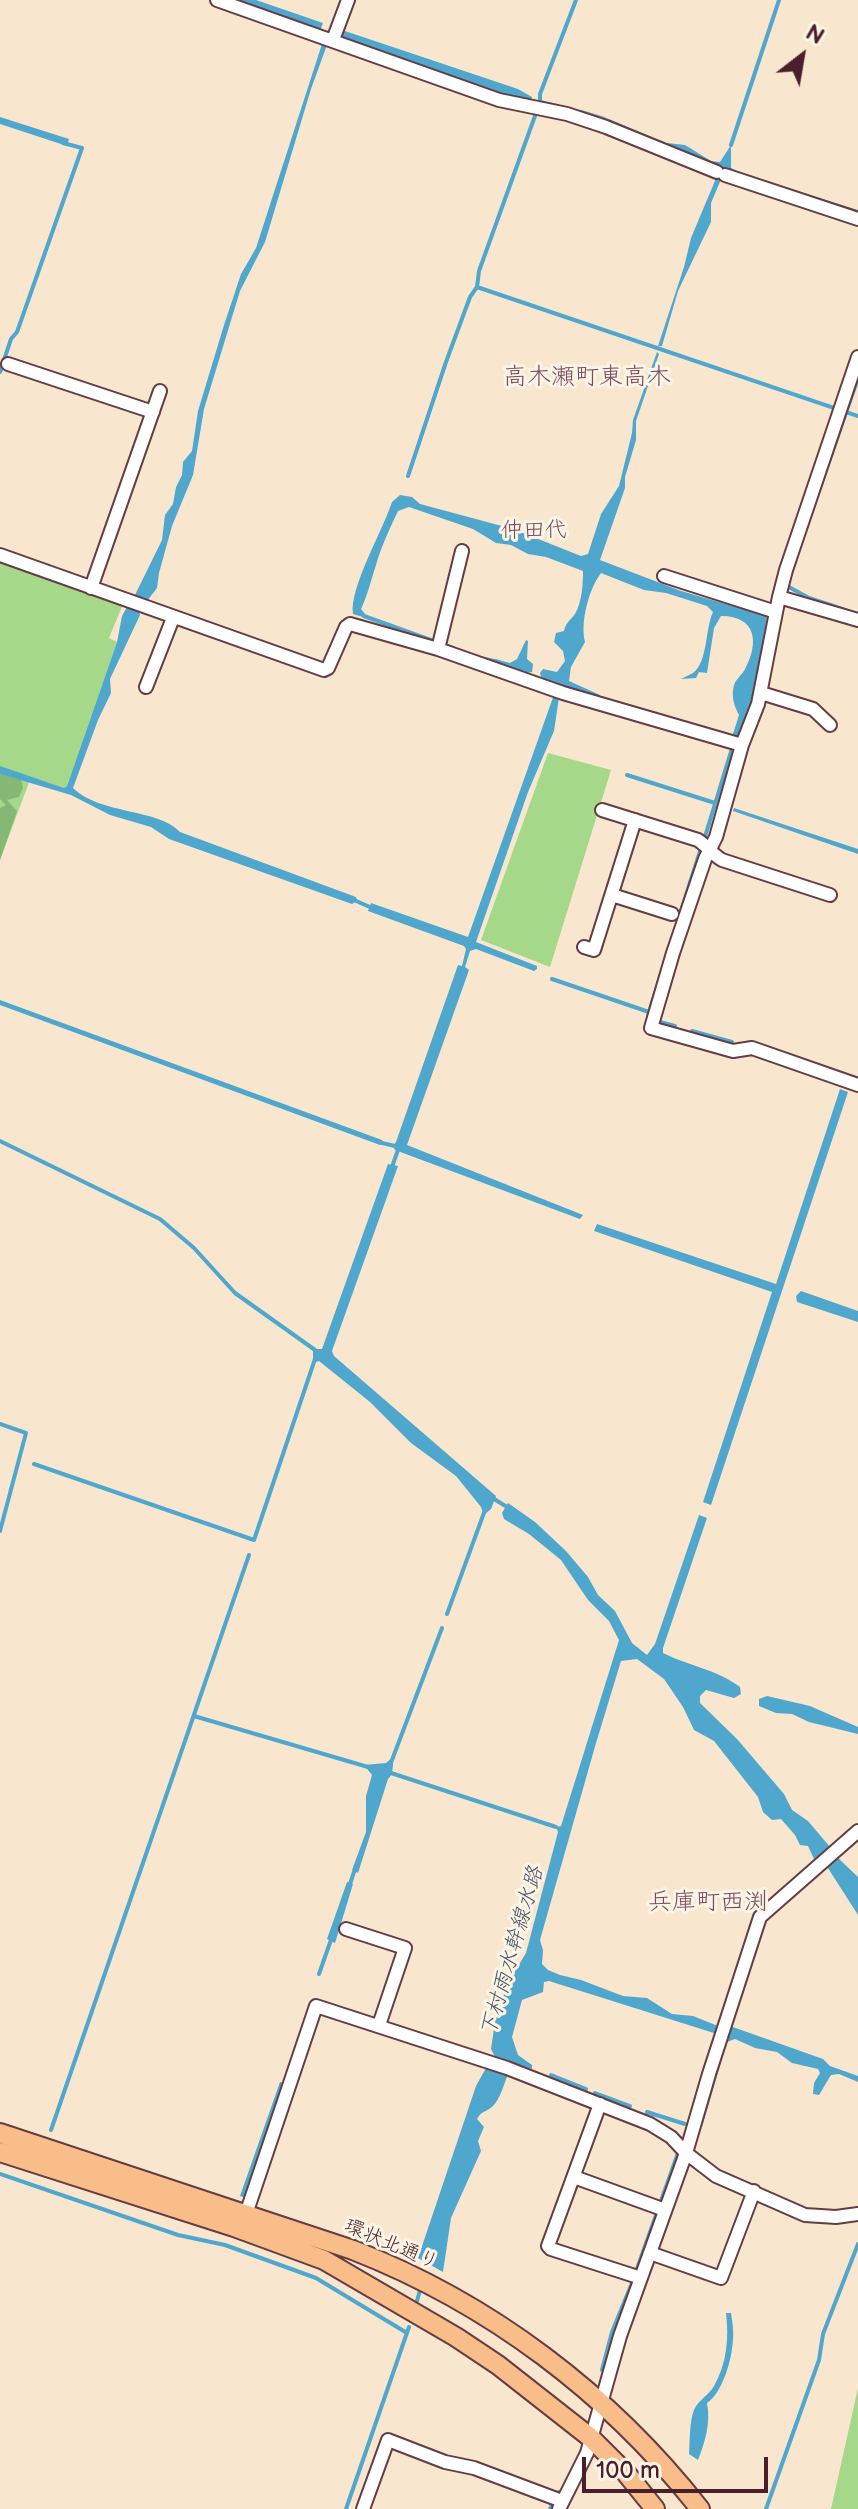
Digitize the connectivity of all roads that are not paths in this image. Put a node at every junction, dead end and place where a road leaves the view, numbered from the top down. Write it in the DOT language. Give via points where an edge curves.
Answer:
graph roads {
  1 [pos="217,0"];
  2 [pos="348,0"];
  3 [pos="328,39"];
  4 [pos="858,219"];
  5 [pos="858,357"];
  6 [pos="8,364"];
  7 [pos="160,391"];
  8 [pos="153,412"];
  9 [pos="462,551"];
  10 [pos="0,555"];
  11 [pos="664,576"];
  12 [pos="91,588"];
  13 [pos="779,597"];
  14 [pos="776,612"];
  15 [pos="173,618"];
  16 [pos="858,620"];
  17 [pos="439,644"];
  18 [pos="146,687"];
  19 [pos="761,693"];
  20 [pos="830,725"];
  21 [pos="742,745"];
  22 [pos="602,810"];
  23 [pos="635,820"];
  24 [pos="710,848"];
  25 [pos="612,895"];
  26 [pos="830,895"];
  27 [pos="672,914"];
  28 [pos="584,947"];
  29 [pos="858,1085"];
  30 [pos="858,1831"];
  31 [pos="346,1929"];
  32 [pos="379,2025"];
  33 [pos="600,2104"];
  34 [pos="0,2133"];
  35 [pos="0,2152"];
  36 [pos="686,2153"];
  37 [pos="574,2177"];
  38 [pos="754,2191"];
  39 [pos="660,2208"];
  40 [pos="246,2214"];
  41 [pos="858,2214"];
  42 [pos="650,2253"];
  43 [pos="636,2276"];
  44 [pos="600,2402"];
  45 [pos="591,2438"];
  46 [pos="558,2502"];
  47 [pos="363,2509"];
  48 [pos="655,2509"];
  49 [pos="700,2509"];
  1 -- 3 [label="street"];
  2 -- 3 [label="street"];
  3 -- 4 [label="street" via="499,100 606,127"];
  5 -- 13 [label="street"];
  6 -- 8 [label="street"];
  7 -- 8 [label="street"];
  8 -- 12 [label="street"];
  9 -- 17 [label="street"];
  10 -- 12 [label="street"];
  11 -- 14 [label="street"];
  12 -- 15 [label="street"];
  13 -- 14 [label="street"];
  13 -- 16 [label="street"];
  14 -- 19 [label="street"];
  15 -- 17 [label="street" via="324,670 350,624"];
  15 -- 18 [label="street"];
  17 -- 21 [label="street" via="557,691"];
  19 -- 20 [label="street" via="813,709"];
  19 -- 21 [label="street"];
  21 -- 24 [label="street"];
  22 -- 23 [label="street"];
  23 -- 24 [label="street"];
  23 -- 25 [label="street"];
  24 -- 26 [label="street" via="722,860"];
  24 -- 29 [label="street" via="651,1028 733,1051 752,1048"];
  25 -- 27 [label="street"];
  25 -- 28 [label="street" via="594,950"];
  30 -- 36 [label="street" via="760,1917"];
  31 -- 32 [label="street" via="405,1948"];
  32 -- 33 [label="street"];
  32 -- 40 [label="street" via="316,2006"];
  33 -- 36 [label="street" via="650,2124"];
  33 -- 37 [label="street"];
  34 -- 40 [label="highway, 環状北通り"];
  35 -- 45 [label="highway, 環状北通り" via="324,2260 498,2365"];
  36 -- 38 [label="street" via="716,2176"];
  36 -- 39 [label="street"];
  37 -- 39 [label="street"];
  37 -- 43 [label="street" via="548,2246"];
  38 -- 41 [label="street" via="805,2215"];
  38 -- 42 [label="street" via="721,2278"];
  39 -- 42 [label="street"];
  40 -- 44 [label="highway, 環状北通り" via="364,2255 433,2286 520,2338"];
  42 -- 43 [label="street"];
  43 -- 44 [label="street"];
  44 -- 45 [label="street"];
  44 -- 49 [label="highway, 環状北通り"];
  45 -- 46 [label="street"];
  45 -- 48 [label="highway, 環状北通り"];
  46 -- 47 [label="street" via="388,2440"];
}
